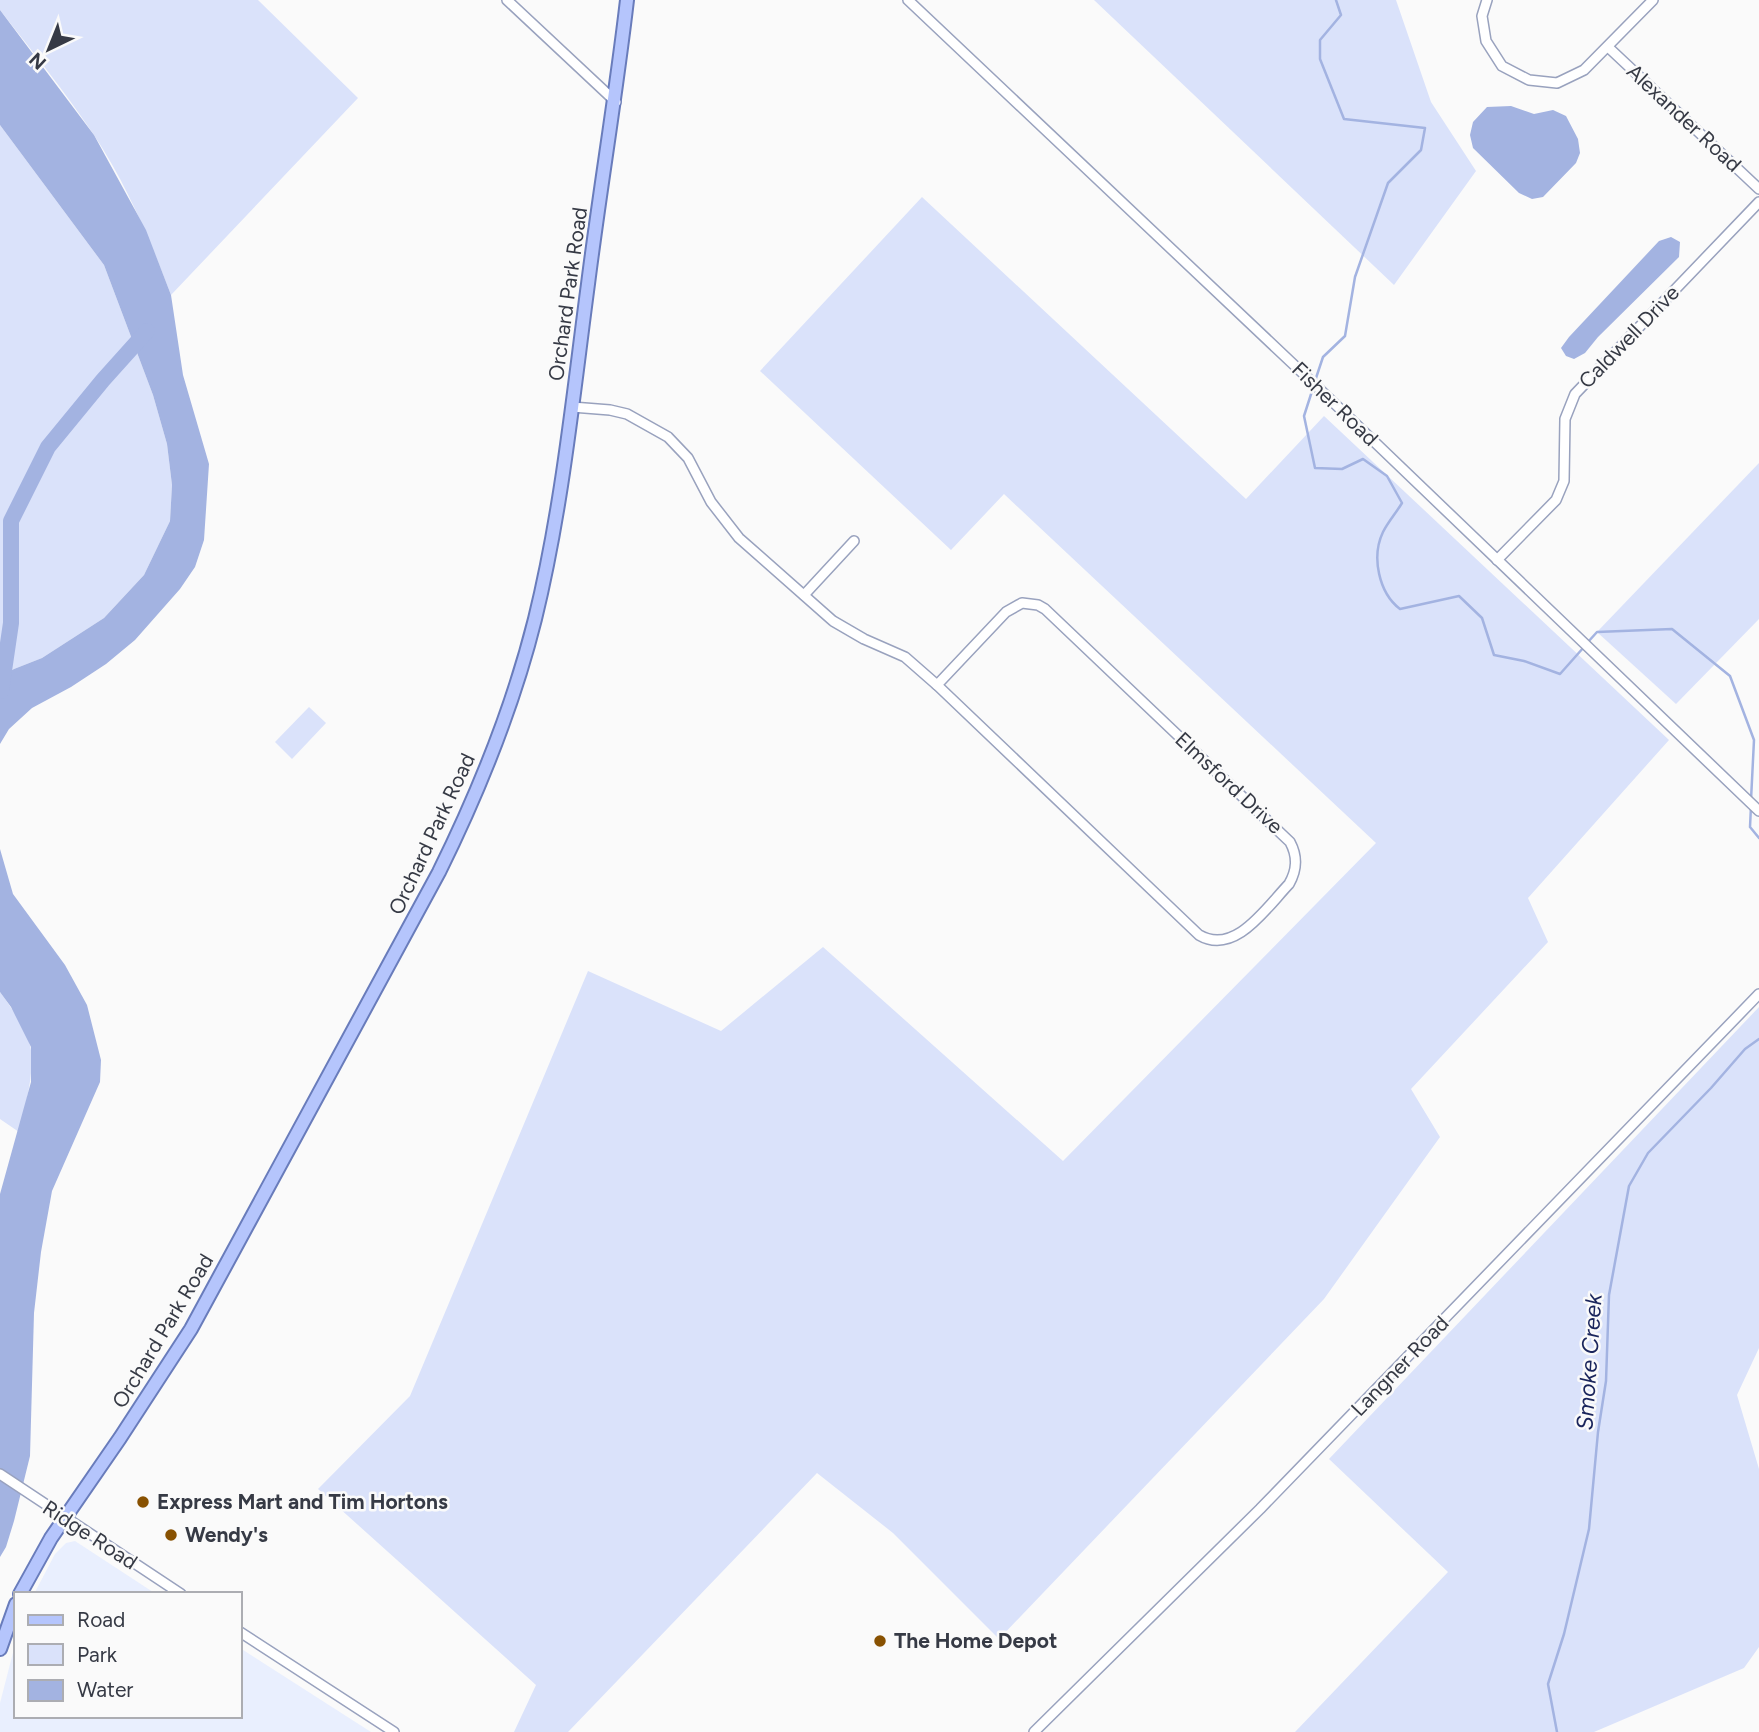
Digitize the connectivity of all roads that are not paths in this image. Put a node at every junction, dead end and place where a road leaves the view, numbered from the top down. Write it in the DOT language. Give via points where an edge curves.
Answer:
graph roads {
  1 [pos="507,0"];
  2 [pos="627,0"];
  3 [pos="908,0"];
  4 [pos="1488,0"];
  5 [pos="1653,0"];
  6 [pos="1608,47"];
  7 [pos="616,102"];
  8 [pos="1759,189"];
  9 [pos="1759,202"];
  10 [pos="572,407"];
  11 [pos="854,541"];
  12 [pos="1497,560"];
  13 [pos="804,595"];
  14 [pos="936,685"];
  15 [pos="1759,811"];
  16 [pos="1759,994"];
  17 [pos="0,1474"];
  18 [pos="64,1518"];
  19 [pos="21,1592"];
  20 [pos="178,1592"];
  21 [pos="14,1610"];
  22 [pos="242,1633"];
  23 [pos="0,1649"];
  24 [pos="394,1732"];
  25 [pos="1034,1732"];
  1 -- 7 [label="street"];
  2 -- 7 [label="main road, Orchard Park Road"];
  3 -- 12 [label="street, Fisher Road"];
  4 -- 6 [label="street" via="1482,16 1486,41 1502,66 1529,80 1558,83 1584,71"];
  5 -- 6 [label="street"];
  6 -- 8 [label="street, Alexander Road"];
  7 -- 10 [label="main road, Orchard Park Road"];
  9 -- 12 [label="street, Caldwell Drive" via="1575,394 1565,419 1564,481 1556,500"];
  10 -- 13 [label="street, Elmsford Drive" via="627,414 668,437 688,458 724,521"];
  10 -- 18 [label="main road, Orchard Park Road" via="534,621 497,739 470,806 191,1329"];
  11 -- 13 [label="street"];
  12 -- 15 [label="street, Fisher Road"];
  13 -- 14 [label="street, Elmsford Drive" via="846,629 905,657"];
  14 -- 14 [label="street, Elmsford Drive" via="1206,939 1223,942 1239,935 1289,884 1296,868 1294,850 1284,834 1038,605 1022,603 1006,612"];
  16 -- 25 [label="street, Langner Road" via="1298,1470"];
  17 -- 18 [label="street, Ridge Road"];
  18 -- 19 [label="main road, Orchard Park Road"];
  18 -- 20 [label="street, Ridge Road"];
  21 -- 23 [label="main road"];
  22 -- 24 [label="street"];
}
